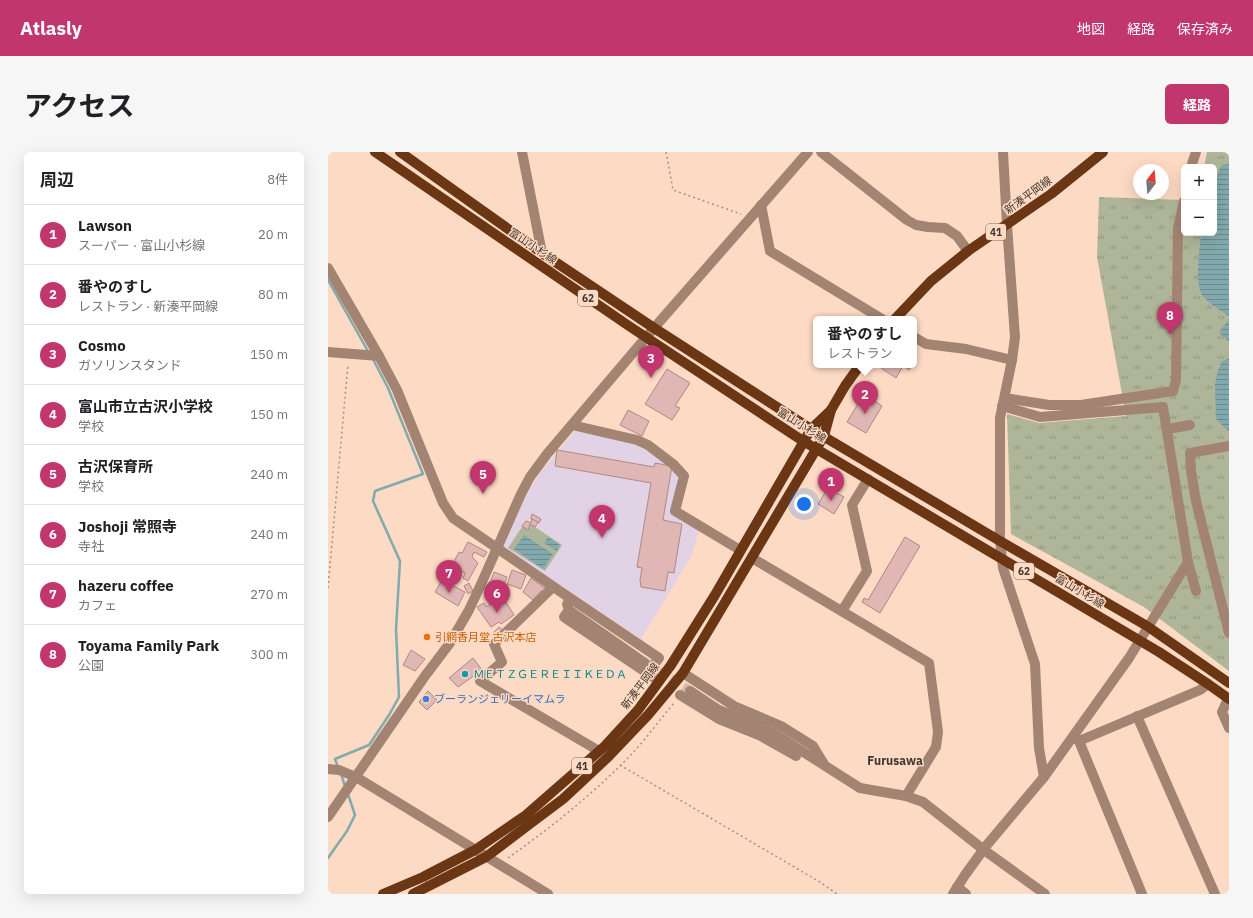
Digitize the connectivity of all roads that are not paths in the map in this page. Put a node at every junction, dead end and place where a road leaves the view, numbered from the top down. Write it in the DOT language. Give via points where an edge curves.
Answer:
graph roads {
  1 [pos="375,152"];
  2 [pos="400,152"];
  3 [pos="522,152"];
  4 [pos="808,152"];
  5 [pos="821,152"];
  6 [pos="1003,152"];
  7 [pos="1103,152"];
  8 [pos="1196,152"];
  9 [pos="1193,164"];
  10 [pos="761,205"];
  11 [pos="1181,214"];
  12 [pos="1007,225"];
  13 [pos="968,252"];
  14 [pos="542,253"];
  15 [pos="328,268"];
  16 [pos="877,316"];
  17 [pos="898,316"];
  18 [pos="654,328"];
  19 [pos="647,337"];
  20 [pos="917,339"];
  21 [pos="328,352"];
  22 [pos="380,356"];
  23 [pos="1012,360"];
  24 [pos="858,368"];
  25 [pos="1004,402"];
  26 [pos="831,410"];
  27 [pos="572,425"];
  28 [pos="1190,425"];
  29 [pos="811,429"];
  30 [pos="1168,430"];
  31 [pos="824,436"];
  32 [pos="803,441"];
  33 [pos="1229,446"];
  34 [pos="816,448"];
  35 [pos="868,479"];
  36 [pos="1000,541"];
  37 [pos="497,548"];
  38 [pos="740,550"];
  39 [pos="752,558"];
  40 [pos="1001,558"];
  41 [pos="1188,562"];
  42 [pos="553,587"];
  43 [pos="1196,591"];
  44 [pos="564,594"];
  45 [pos="569,610"];
  46 [pos="842,611"];
  47 [pos="1148,626"];
  48 [pos="1229,633"];
  49 [pos="1139,641"];
  50 [pos="645,663"];
  51 [pos="683,673"];
  52 [pos="647,674"];
  53 [pos="659,681"];
  54 [pos="1229,683"];
  55 [pos="1208,684"];
  56 [pos="685,693"];
  57 [pos="1229,699"];
  58 [pos="1136,716"];
  59 [pos="1229,728"];
  60 [pos="1076,738"];
  61 [pos="599,751"];
  62 [pos="826,767"];
  63 [pos="328,769"];
  64 [pos="356,777"];
  65 [pos="1044,777"];
  66 [pos="906,796"];
  67 [pos="328,817"];
  68 [pos="475,850"];
  69 [pos="984,850"];
  70 [pos="486,857"];
  71 [pos="955,890"];
  72 [pos="384,894"];
  73 [pos="413,894"];
  74 [pos="548,894"];
  75 [pos="966,894"];
  76 [pos="1045,894"];
  77 [pos="1142,894"];
  78 [pos="1215,894"];
  1 -- 19 [label="main road, 富山小杉線 / 62"];
  2 -- 14 [label="main road, 富山小杉線 / 62"];
  3 -- 14 [label="street"];
  4 -- 10 [label="street"];
  5 -- 13 [label="street" via="907,220 916,225 945,228 957,236"];
  6 -- 12 [label="street"];
  7 -- 12 [label="main road, 新湊平岡線 / 41"];
  8 -- 9 [label="street"];
  10 -- 16 [label="street" via="770,251"];
  10 -- 18 [label="street"];
  11 -- 25 [label="street" via="1178,228 1176,380 1173,391 1081,405"];
  12 -- 13 [label="main road, 新湊平岡線 / 41"];
  12 -- 23 [label="street" via="1015,337"];
  13 -- 17 [label="main road, 新湊平岡線 / 41" via="931,281"];
  14 -- 18 [label="main road, 富山小杉線 / 62"];
  15 -- 22 [label="street"];
  18 -- 19 [label="street"];
  18 -- 29 [label="main road, 富山小杉線 / 62"];
  19 -- 27 [label="street"];
  19 -- 32 [label="main road, 富山小杉線 / 62"];
  20 -- 23 [label="street" via="926,344 966,349"];
  21 -- 22 [label="street"];
  22 -- 37 [label="street" via="448,512"];
  23 -- 25 [label="street"];
  24 -- 26 [label="main road, 新湊平岡線 / 41"];
  25 -- 30 [label="street" via="1040,417 1163,407"];
  25 -- 36 [label="street" via="1000,418"];
  26 -- 29 [label="main road, 新湊平岡線 / 41"];
  26 -- 31 [label="main road, 新湊平岡線 / 41"];
  27 -- 37 [label="street" via="530,477"];
  27 -- 38 [label="street" via="637,440 648,445 684,476 675,511"];
  28 -- 30 [label="street"];
  29 -- 31 [label="main road, 富山小杉線 / 62"];
  29 -- 32 [label="main road, 新湊平岡線 / 41"];
  30 -- 41 [label="street"];
  31 -- 34 [label="main road, 新湊平岡線 / 41"];
  31 -- 36 [label="main road, 富山小杉線 / 62"];
  32 -- 34 [label="main road, 富山小杉線 / 62"];
  32 -- 38 [label="main road, 新湊平岡線 / 41"];
  33 -- 48 [label="street" via="1190,453 1196,501"];
  34 -- 35 [label="main road, 富山小杉線 / 62"];
  34 -- 39 [label="main road, 新湊平岡線 / 41"];
  35 -- 40 [label="main road, 富山小杉線 / 62"];
  35 -- 46 [label="street" via="852,505 867,571"];
  36 -- 40 [label="street"];
  36 -- 47 [label="main road, 富山小杉線 / 62"];
  37 -- 42 [label="street"];
  37 -- 64 [label="street" via="469,610 450,643"];
  38 -- 53 [label="main road, 新湊平岡線 / 41" via="715,595"];
  39 -- 46 [label="street"];
  39 -- 51 [label="main road, 新湊平岡線 / 41"];
  40 -- 49 [label="main road, 富山小杉線 / 62"];
  40 -- 65 [label="street" via="1035,664 1039,748"];
  41 -- 43 [label="street"];
  41 -- 47 [label="street"];
  42 -- 44 [label="street"];
  42 -- 61 [label="street" via="494,644 502,662 480,681"];
  44 -- 45 [label="street"];
  44 -- 52 [label="street" via="659,658"];
  45 -- 50 [label="street"];
  45 -- 52 [label="street" via="564,617"];
  46 -- 66 [label="street" via="929,663 938,732 936,747"];
  47 -- 49 [label="street"];
  47 -- 54 [label="main road, 富山小杉線 / 62"];
  49 -- 55 [label="main road, 富山小杉線 / 62"];
  49 -- 60 [label="street"];
  51 -- 62 [label="street" via="734,706 781,726 813,746"];
  51 -- 70 [label="main road, 新湊平岡線 / 41" via="607,758 562,799"];
  52 -- 53 [label="street"];
  53 -- 61 [label="main road, 新湊平岡線 / 41" via="638,710"];
  55 -- 57 [label="main road, 富山小杉線 / 62"];
  55 -- 58 [label="street" via="1200,690"];
  56 -- 62 [label="street" via="774,734"];
  57 -- 59 [label="street" via="1222,712"];
  58 -- 60 [label="street"];
  58 -- 78 [label="street"];
  60 -- 65 [label="street"];
  60 -- 77 [label="street"];
  61 -- 68 [label="main road, 新湊平岡線 / 41" via="526,815"];
  62 -- 66 [label="street" via="860,788"];
  63 -- 64 [label="street" via="339,770"];
  64 -- 67 [label="street"];
  64 -- 68 [label="street"];
  65 -- 69 [label="street"];
  66 -- 69 [label="street" via="923,802"];
  68 -- 70 [label="street"];
  68 -- 72 [label="main road, 新湊平岡線 / 41"];
  69 -- 71 [label="street"];
  69 -- 76 [label="street"];
  70 -- 73 [label="main road, 新湊平岡線 / 41"];
  70 -- 74 [label="street"];
  71 -- 75 [label="street"];
}
